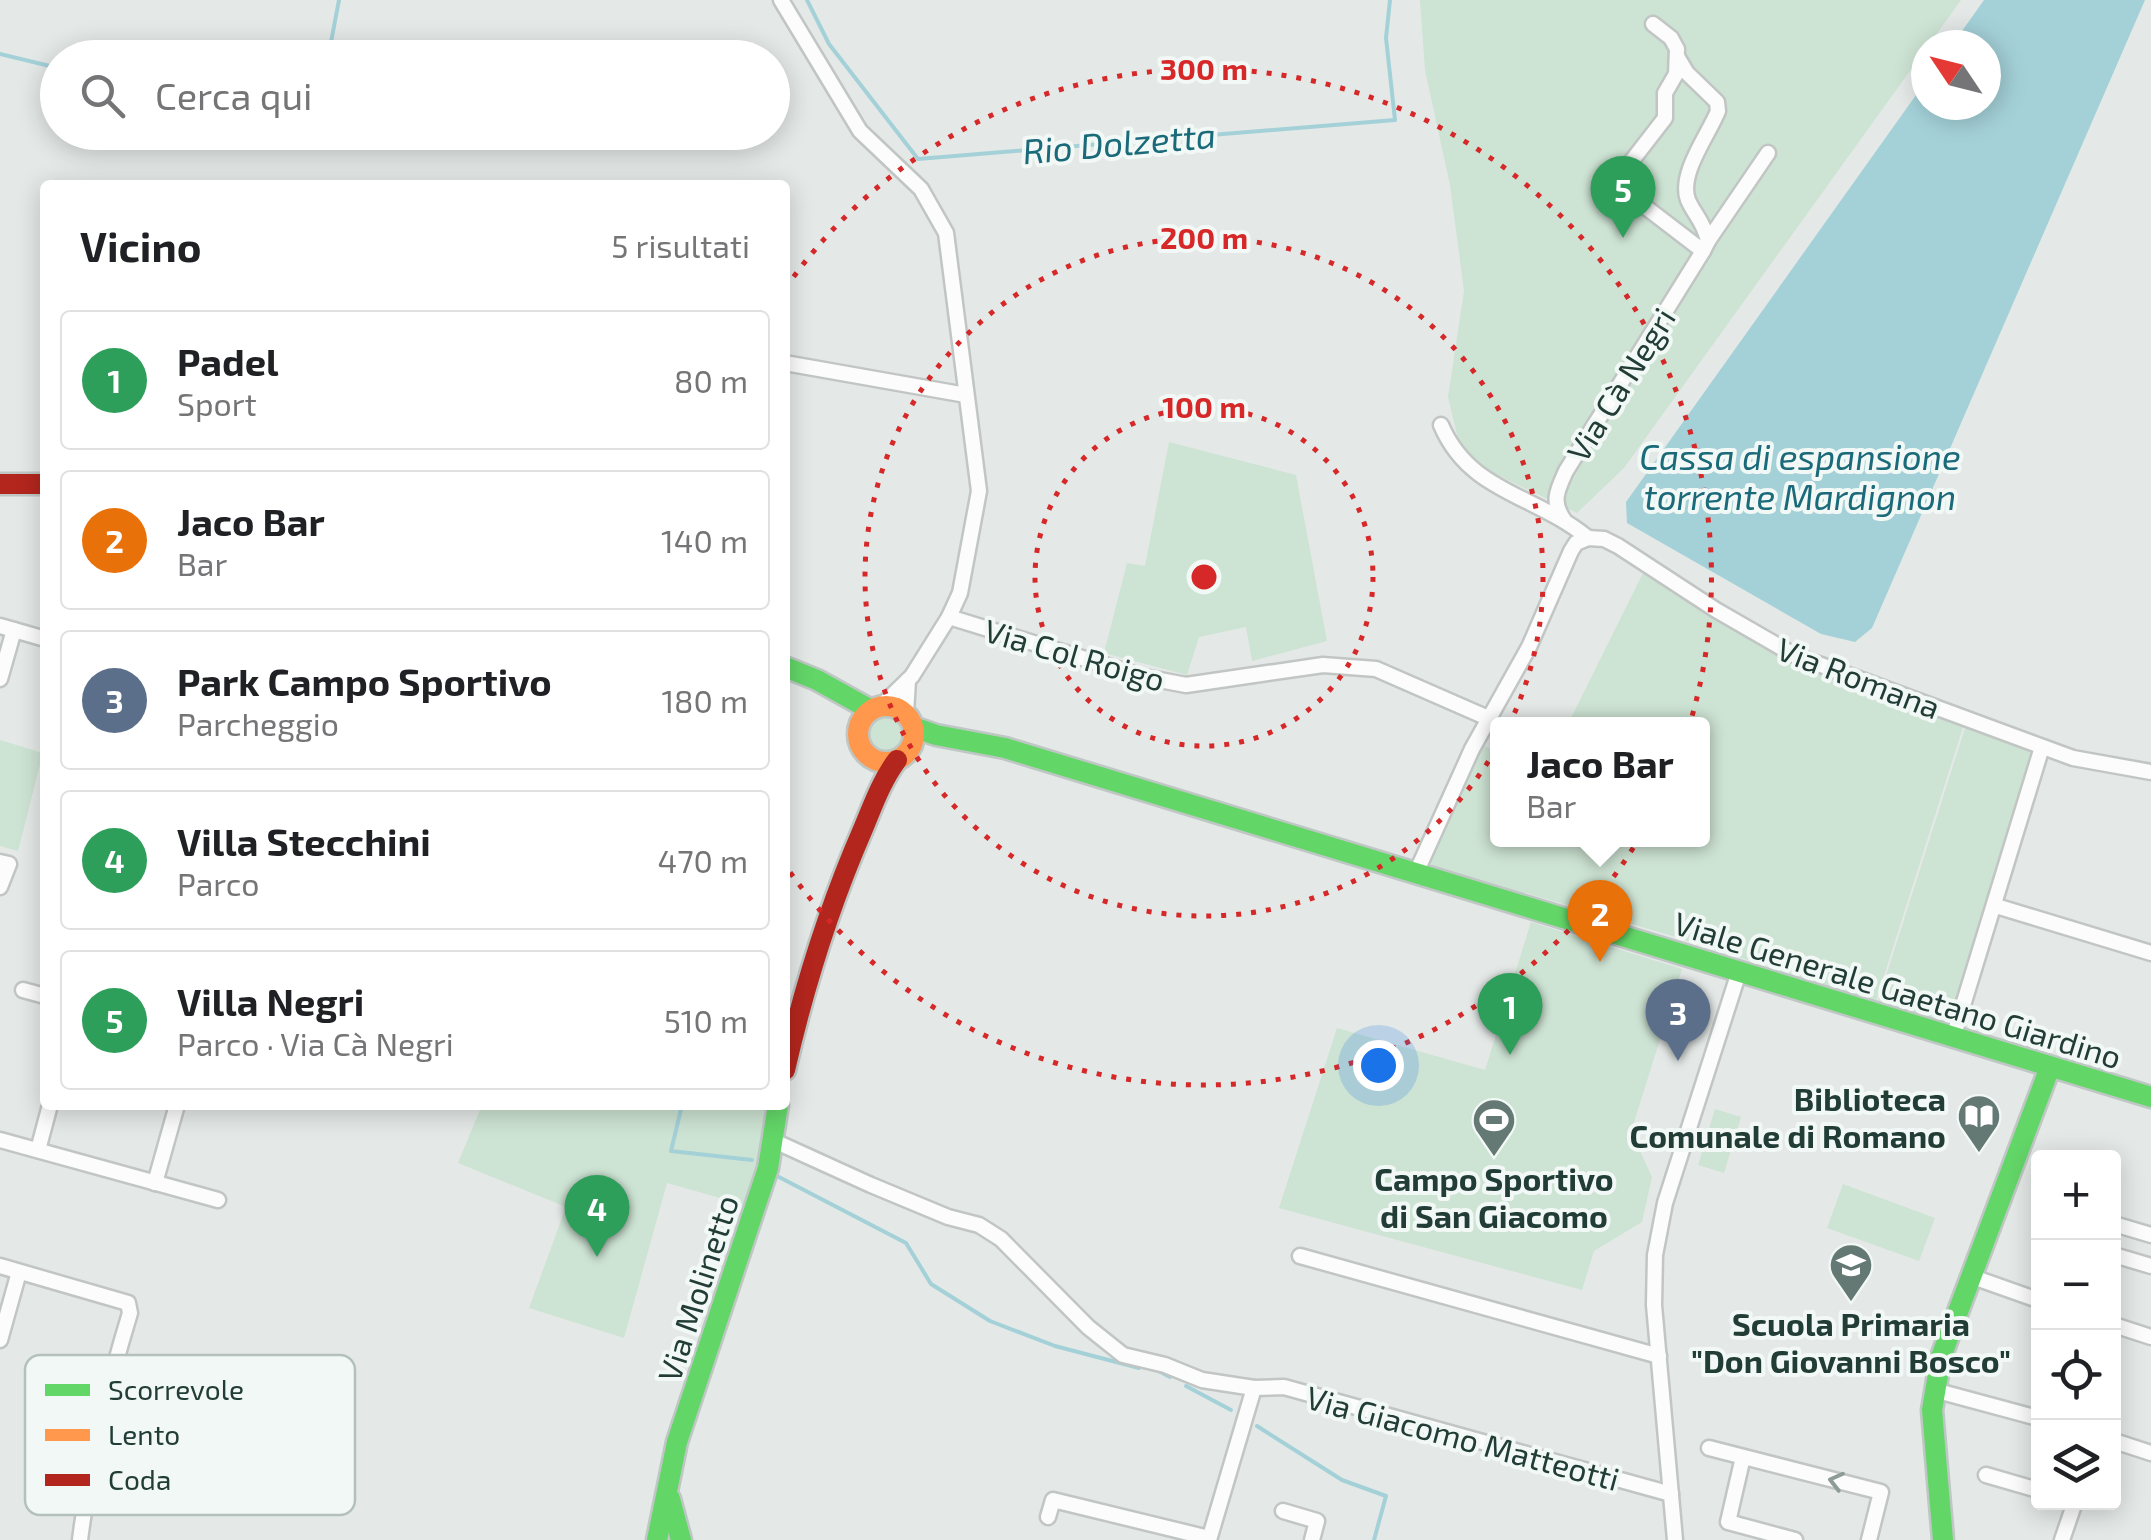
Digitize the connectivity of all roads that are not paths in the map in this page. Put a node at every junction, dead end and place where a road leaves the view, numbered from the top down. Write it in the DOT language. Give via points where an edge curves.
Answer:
graph roads {
  1 [pos="781,0"];
  2 [pos="1653,24"];
  3 [pos="1678,58"];
  4 [pos="1768,153"];
  5 [pos="1706,246"];
  6 [pos="790,364"];
  7 [pos="966,395"];
  8 [pos="1441,425"];
  9 [pos="0,484"];
  10 [pos="40,484"];
  11 [pos="1564,520"];
  12 [pos="1588,538"];
  13 [pos="949,617"];
  14 [pos="7,628"];
  15 [pos="40,637"];
  16 [pos="793,670"];
  17 [pos="909,679"];
  18 [pos="0,680"];
  19 [pos="876,708"];
  20 [pos="1488,718"];
  21 [pos="909,721"];
  22 [pos="858,732"];
  23 [pos="995,746"];
  24 [pos="2042,747"];
  25 [pos="865,753"];
  26 [pos="902,756"];
  27 [pos="2151,772"];
  28 [pos="862,827"];
  29 [pos="0,862"];
  30 [pos="1416,873"];
  31 [pos="0,887"];
  32 [pos="1996,906"];
  33 [pos="2151,953"];
  34 [pos="1738,972"];
  35 [pos="24,990"];
  36 [pos="40,995"];
  37 [pos="1953,1038"];
  38 [pos="790,1053"];
  39 [pos="2050,1067"];
  40 [pos="2151,1098"];
  41 [pos="49,1110"];
  42 [pos="176,1110"];
  43 [pos="777,1110"];
  44 [pos="0,1140"];
  45 [pos="772,1140"];
  46 [pos="38,1150"];
  47 [pos="155,1183"];
  48 [pos="218,1200"];
  49 [pos="2121,1226"];
  50 [pos="2151,1235"];
  51 [pos="1300,1256"];
  52 [pos="2121,1257"];
  53 [pos="0,1266"];
  54 [pos="2151,1266"];
  55 [pos="19,1272"];
  56 [pos="1970,1276"];
  57 [pos="2031,1298"];
  58 [pos="2121,1327"];
  59 [pos="2151,1337"];
  60 [pos="0,1340"];
  61 [pos="117,1355"];
  62 [pos="1660,1356"];
  63 [pos="1254,1388"];
  64 [pos="1934,1390"];
  65 [pos="2031,1416"];
  66 [pos="2121,1443"];
  67 [pos="1709,1448"];
  68 [pos="2151,1453"];
  69 [pos="1743,1457"];
  70 [pos="1986,1475"];
  71 [pos="667,1488"];
  72 [pos="2031,1488"];
  73 [pos="1671,1494"];
  74 [pos="2072,1510"];
  75 [pos="1283,1511"];
  76 [pos="83,1515"];
  77 [pos="1048,1518"];
  78 [pos="1209,1539"];
  79 [pos="80,1540"];
  80 [pos="658,1540"];
  81 [pos="682,1540"];
  82 [pos="1312,1540"];
  83 [pos="1675,1540"];
  84 [pos="1795,1540"];
  85 [pos="1869,1540"];
  86 [pos="1942,1540"];
  87 [pos="2062,1540"];
  1 -- 7 [label="street, Via Col Roigo" via="860,131 921,189 946,232"];
  2 -- 3 [label="street" via="1671,38"];
  3 -- 5 [label="street" via="1718,111 1692,163 1686,192 1704,224"];
  3 -- 5 [label="street" via="1665,93 1665,118 1622,182 1639,202"];
  4 -- 5 [label="street, Via Cà Negri"];
  5 -- 11 [label="street, Via Cà Negri" via="1566,471 1555,494"];
  6 -- 7 [label="street"];
  7 -- 13 [label="street, Via Col Roigo" via="979,492 960,593"];
  8 -- 11 [label="street" via="1470,470"];
  9 -- 10 [label="main road"];
  11 -- 12 [label="street"];
  12 -- 20 [label="street" via="1570,551 1517,672"];
  12 -- 24 [label="street, Via Romana" via="1618,546 1794,656"];
  13 -- 17 [label="street, Via Col Roigo"];
  13 -- 20 [label="street, Via Col Roigo" via="1186,685 1323,665 1376,669"];
  14 -- 15 [label="street"];
  14 -- 18 [label="street"];
  16 -- 19 [label="main road"];
  16 -- 22 [label="main road"];
  17 -- 19 [label="street, Via Col Roigo"];
  17 -- 21 [label="street, Via Col Roigo"];
  19 -- 21 [label="main road" via="898,709"];
  19 -- 22 [label="main road"];
  20 -- 30 [label="street"];
  21 -- 23 [label="main road, Viale Generale Gaetano Giardino" via="936,735"];
  21 -- 26 [label="main road" via="914,736"];
  22 -- 25 [label="main road"];
  23 -- 26 [label="main road, Viale Generale Gaetano Giardino" via="932,746"];
  23 -- 30 [label="main road, Viale Generale Gaetano Giardino"];
  24 -- 27 [label="street, Via Romana"];
  24 -- 32 [label="street"];
  25 -- 26 [label="main road" via="880,762"];
  25 -- 28 [label="main road"];
  26 -- 28 [label="main road" via="888,770"];
  28 -- 38 [label="main road"];
  29 -- 31 [label="street" via="8,864"];
  30 -- 34 [label="main road, Viale Generale Gaetano Giardino"];
  32 -- 33 [label="street"];
  32 -- 37 [label="street"];
  34 -- 37 [label="main road, Viale Generale Gaetano Giardino"];
  34 -- 62 [label="street" via="1656,1238"];
  35 -- 36 [label="street"];
  37 -- 39 [label="main road, Viale Generale Gaetano Giardino"];
  39 -- 40 [label="main road, Viale Generale Gaetano Giardino"];
  39 -- 56 [label="main road"];
  41 -- 46 [label="street"];
  42 -- 47 [label="street"];
  43 -- 45 [label="main road, Via Molinetto"];
  44 -- 46 [label="street"];
  45 -- 63 [label="street, Via Giacomo Matteotti" via="979,1225 1123,1355"];
  45 -- 71 [label="main road, Via Molinetto"];
  46 -- 47 [label="street"];
  47 -- 48 [label="street"];
  49 -- 50 [label="street"];
  51 -- 62 [label="street"];
  52 -- 54 [label="street"];
  53 -- 55 [label="street"];
  55 -- 60 [label="street"];
  55 -- 61 [label="street" via="128,1304"];
  56 -- 57 [label="street"];
  56 -- 64 [label="main road"];
  58 -- 59 [label="street"];
  62 -- 73 [label="street"];
  63 -- 73 [label="street, Via Giacomo Matteotti" via="1284,1387"];
  63 -- 78 [label="street"];
  64 -- 65 [label="street"];
  64 -- 86 [label="main road"];
  66 -- 68 [label="street"];
  67 -- 69 [label="street"];
  69 -- 84 [label="street" via="1728,1522"];
  85 -- 69 [label="street, one-way" via="1880,1492"];
  70 -- 72 [label="street"];
  71 -- 80 [label="main road, Via Molinetto"];
  71 -- 81 [label="main road, Via Molinetto"];
  73 -- 83 [label="street"];
  74 -- 87 [label="street"];
  75 -- 82 [label="street" via="1318,1521"];
  76 -- 79 [label="street"];
  77 -- 78 [label="street" via="1053,1500"];
}
